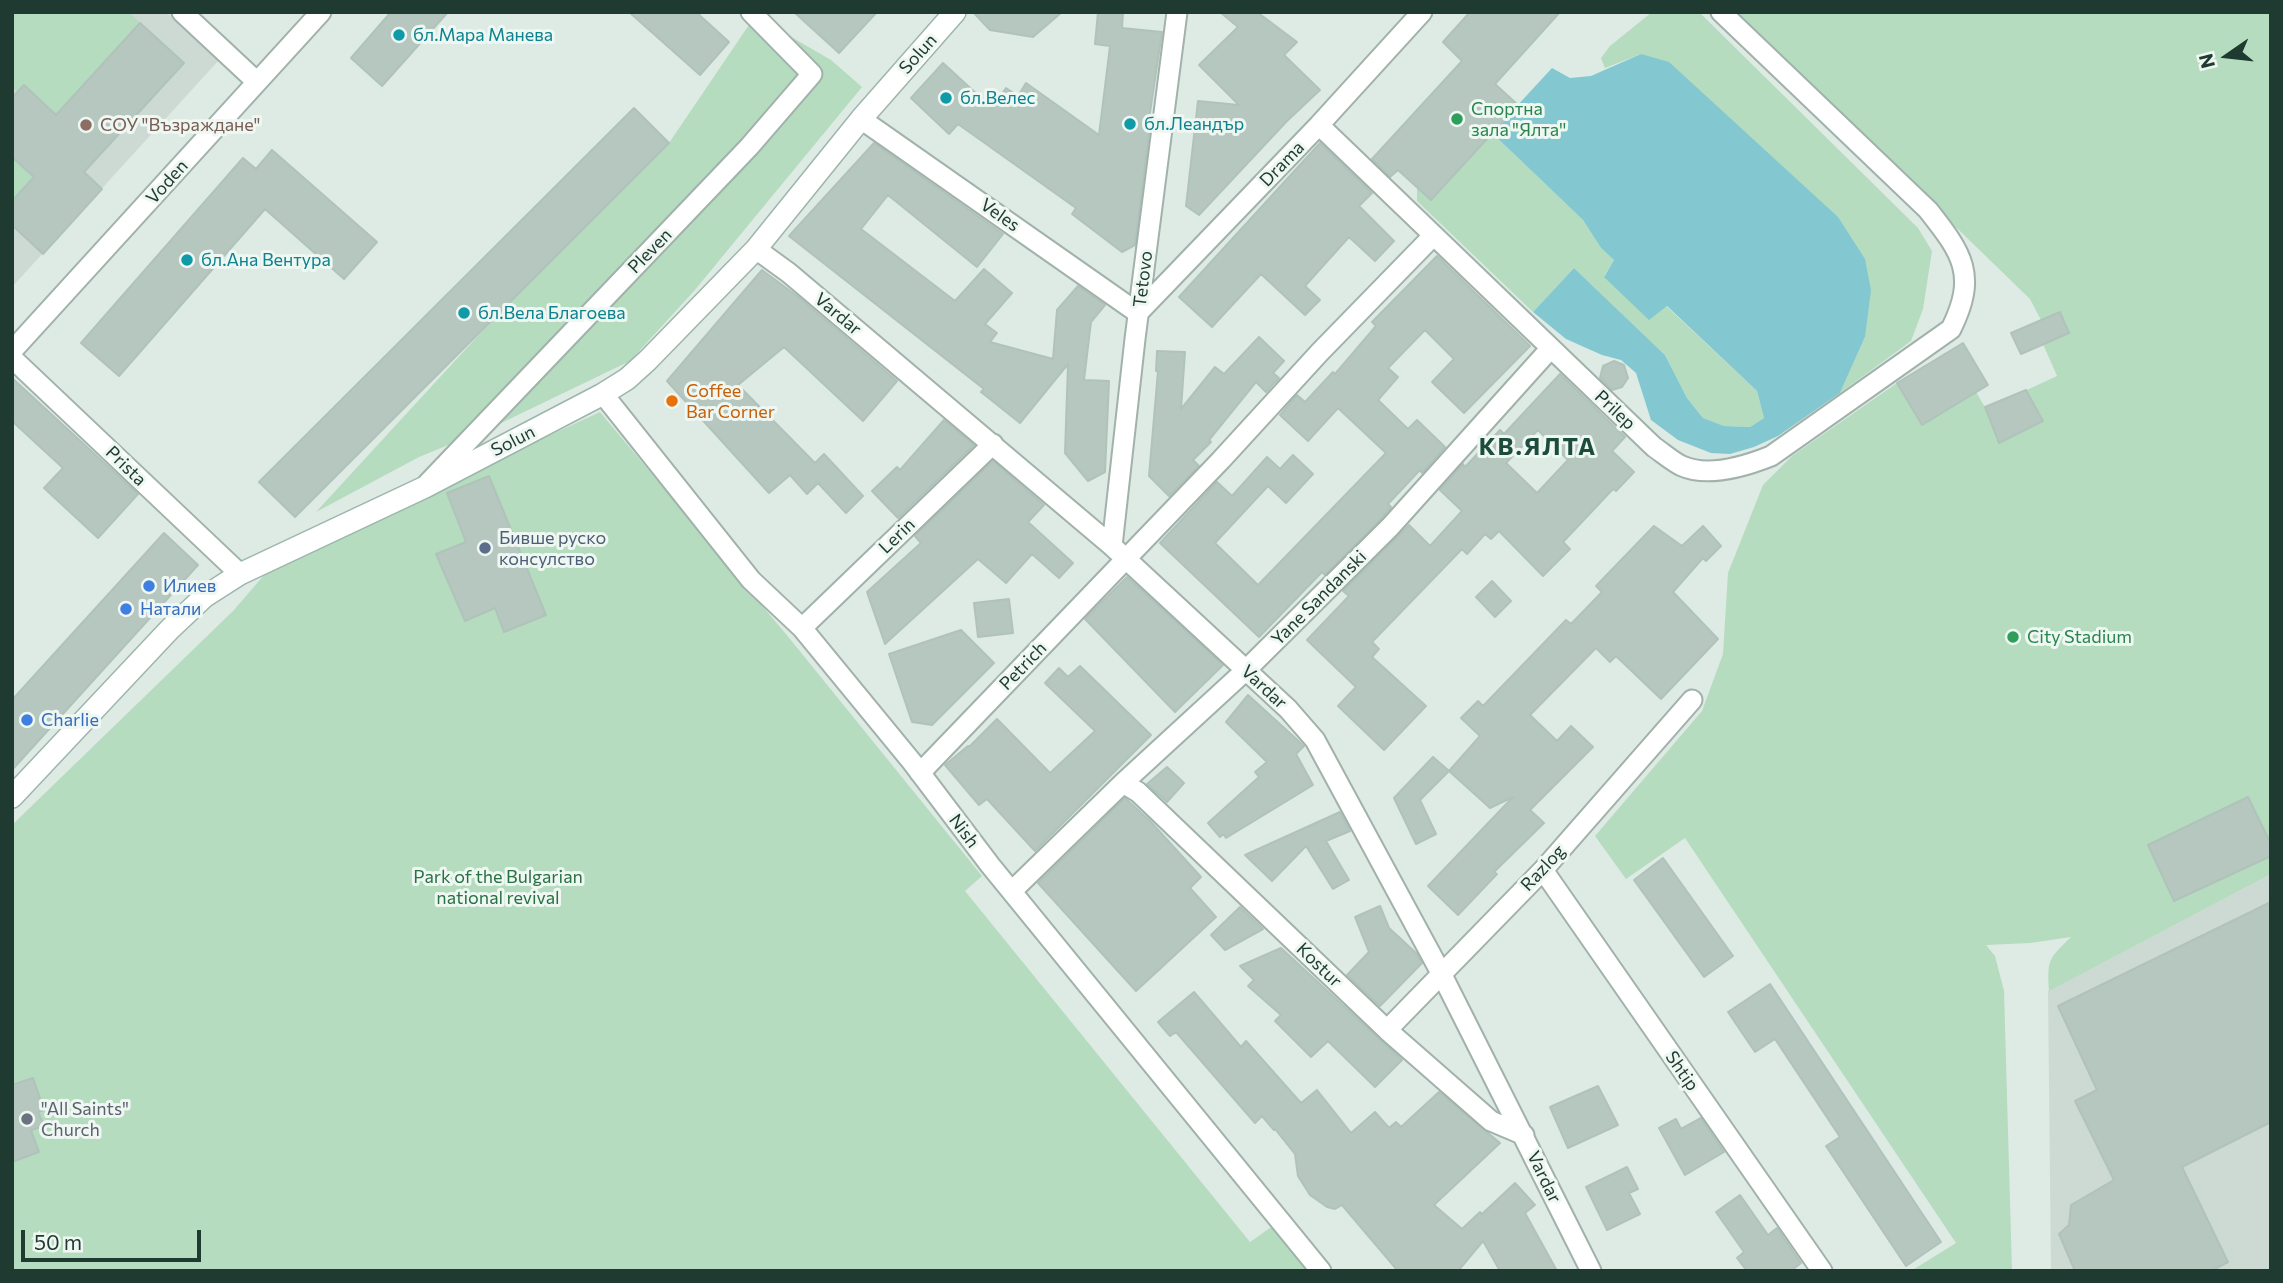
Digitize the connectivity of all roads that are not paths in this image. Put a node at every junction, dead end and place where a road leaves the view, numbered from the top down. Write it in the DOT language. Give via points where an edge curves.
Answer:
graph roads {
  1 [pos="182,12"];
  2 [pos="321,12"];
  3 [pos="751,12"];
  4 [pos="955,12"];
  5 [pos="1177,12"];
  6 [pos="1422,12"];
  7 [pos="1721,12"];
  8 [pos="257,82"];
  9 [pos="861,118"];
  10 [pos="1319,125"];
  11 [pos="1433,236"];
  12 [pos="756,249"];
  13 [pos="1138,313"];
  14 [pos="1550,349"];
  15 [pos="12,351"];
  16 [pos="12,358"];
  17 [pos="603,394"];
  18 [pos="993,444"];
  19 [pos="425,487"];
  20 [pos="1119,552"];
  21 [pos="240,574"];
  22 [pos="802,628"];
  23 [pos="1247,670"];
  24 [pos="1692,700"];
  25 [pos="920,773"];
  26 [pos="1123,783"];
  27 [pos="12,797"];
  28 [pos="1543,870"];
  29 [pos="1012,891"];
  30 [pos="1441,973"];
  31 [pos="1387,1030"];
  32 [pos="1524,1135"];
  33 [pos="1321,1271"];
  34 [pos="1591,1271"];
  35 [pos="1822,1271"];
  1 -- 8 [label="street"];
  2 -- 8 [label="street, Voden"];
  3 -- 19 [label="street, Pleven" via="812,74 750,147"];
  4 -- 9 [label="street, Solun"];
  5 -- 13 [label="street, Tetovo"];
  6 -- 10 [label="street, Drama"];
  7 -- 14 [label="street, Prilep" via="1928,210 1961,258 1962,308 1951,329 1771,456 1746,466 1711,470 1683,467 1654,447"];
  8 -- 15 [label="street, Voden"];
  9 -- 12 [label="street, Solun"];
  9 -- 13 [label="street, Veles"];
  10 -- 11 [label="street, Prilep"];
  10 -- 13 [label="street, Drama"];
  11 -- 14 [label="street, Prilep"];
  11 -- 20 [label="street, Petrich" via="1221,460"];
  12 -- 17 [label="street, Solun" via="648,360"];
  12 -- 18 [label="street, Vardar"];
  13 -- 20 [label="street, Tetovo"];
  14 -- 23 [label="street, Yane Sandanski" via="1390,527"];
  16 -- 21 [label="street, Prista"];
  17 -- 19 [label="street, Solun"];
  17 -- 22 [label="street, Nish" via="751,580"];
  18 -- 20 [label="street, Vardar"];
  18 -- 22 [label="street, Lerin"];
  19 -- 21 [label="street, Solun"];
  20 -- 23 [label="street, Vardar"];
  20 -- 25 [label="street, Petrich"];
  21 -- 27 [label="street, Solun" via="204,597 170,629"];
  22 -- 25 [label="street, Nish"];
  23 -- 26 [label="street, Yane Sandanski"];
  23 -- 30 [label="street, Vardar" via="1315,740"];
  24 -- 28 [label="street, Razlog"];
  25 -- 29 [label="street, Nish"];
  26 -- 29 [label="street, Yane Sandanski"];
  26 -- 31 [label="street, Kostur" via="1138,792"];
  28 -- 30 [label="street, Razlog"];
  28 -- 35 [label="street, Shtip"];
  29 -- 33 [label="street, Nish"];
  30 -- 31 [label="street, Razlog"];
  30 -- 32 [label="street, Vardar"];
  31 -- 32 [label="street, Kostur" via="1491,1121"];
  32 -- 34 [label="street, Vardar"];
}
